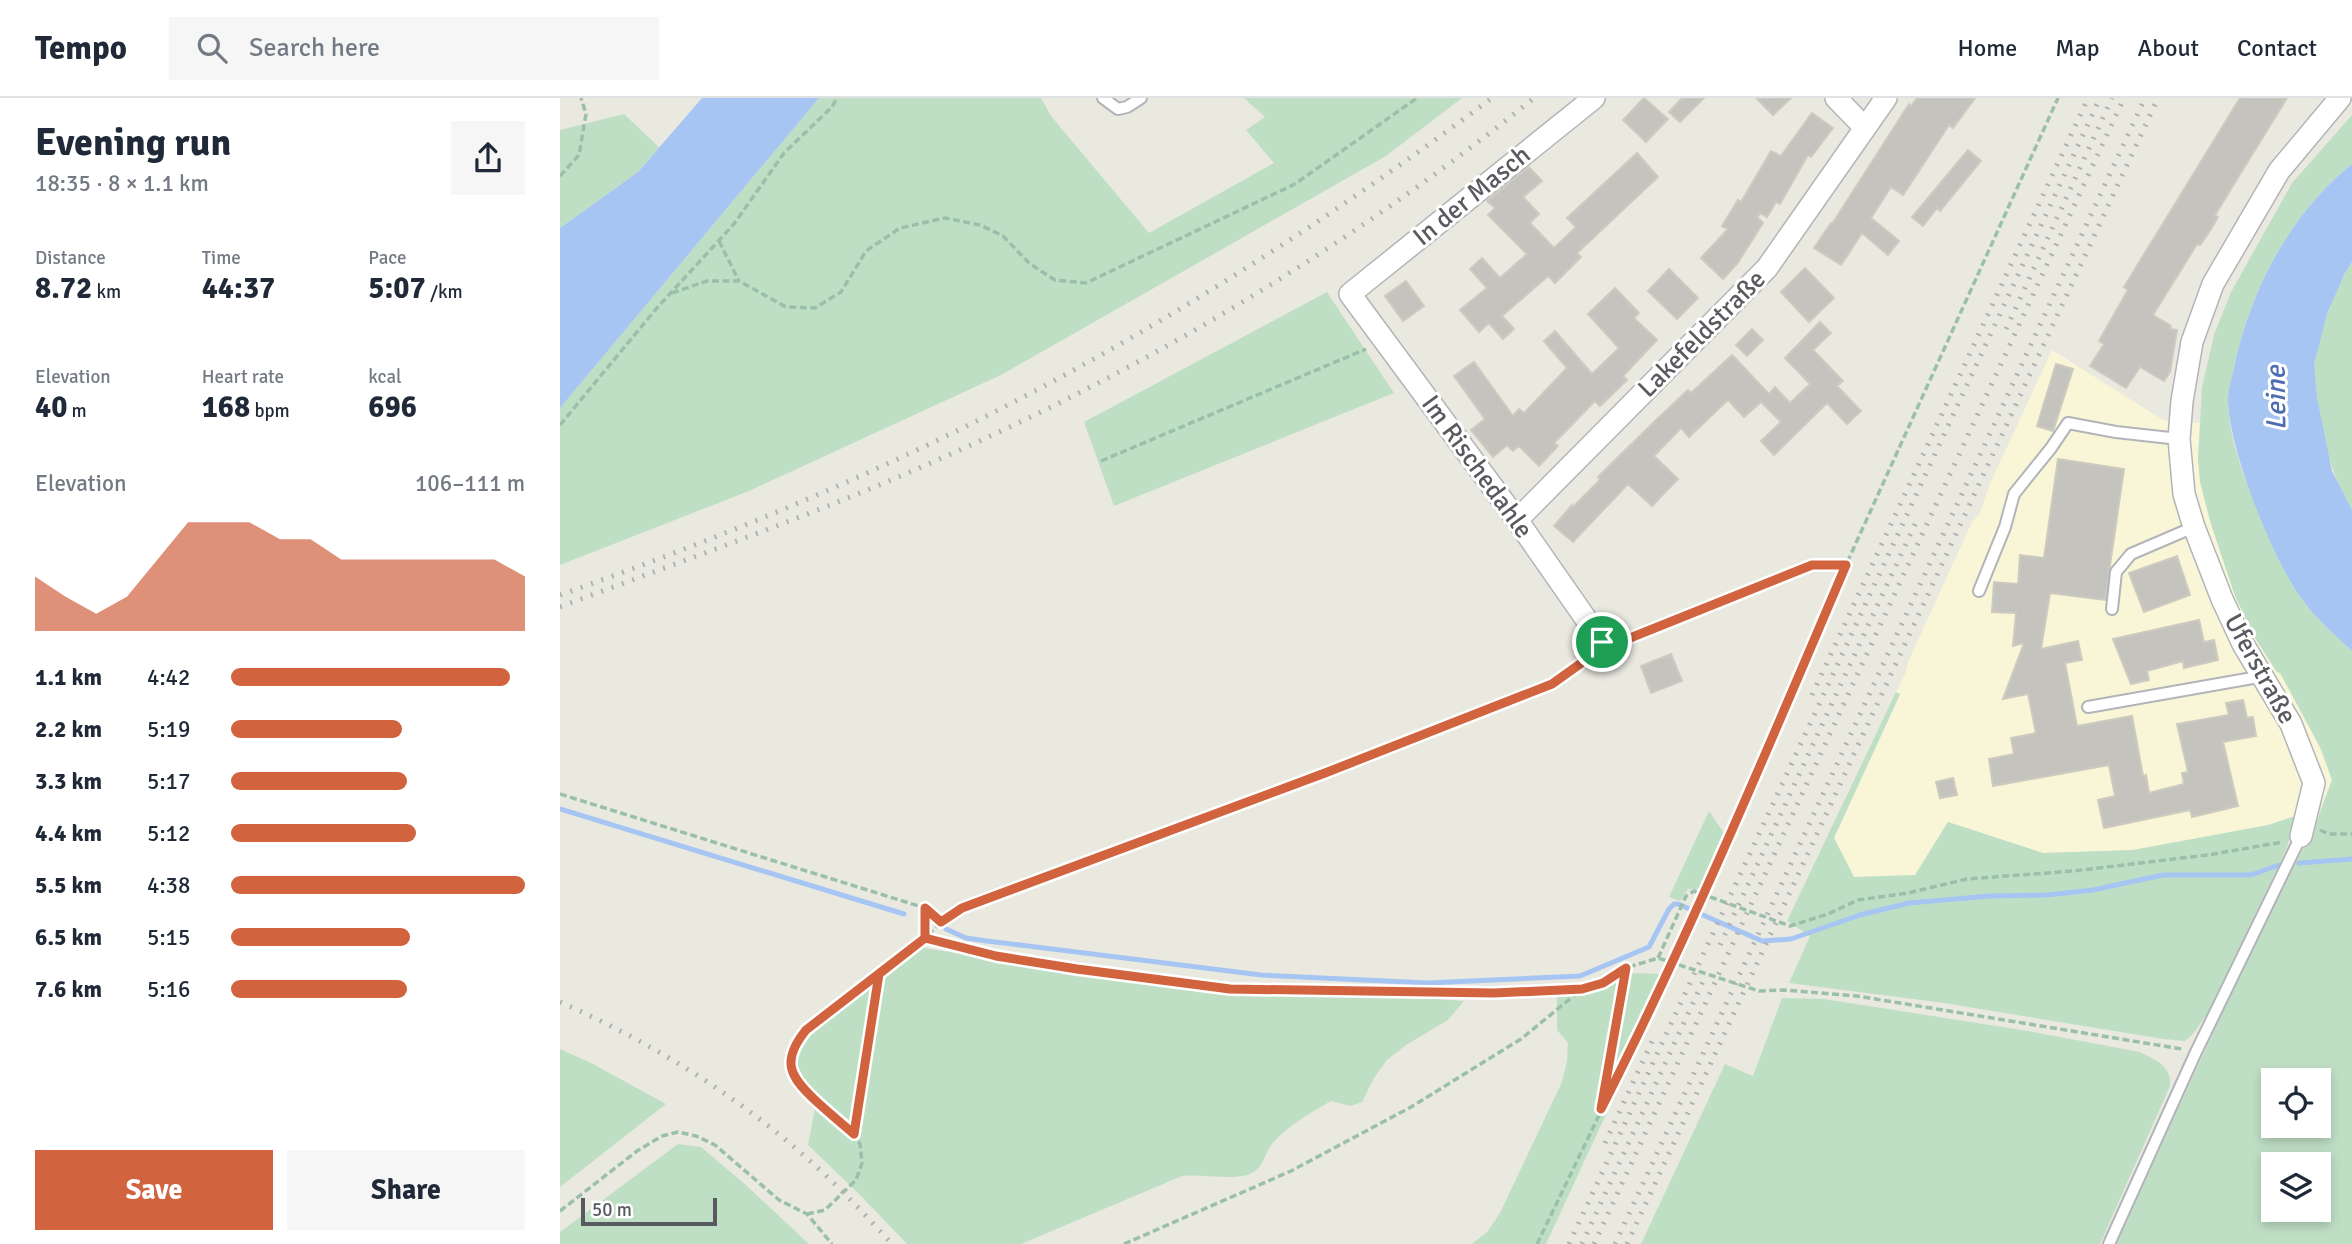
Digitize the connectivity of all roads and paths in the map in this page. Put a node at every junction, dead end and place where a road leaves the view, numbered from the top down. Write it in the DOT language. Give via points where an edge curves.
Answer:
graph roads {
  1 [pos="580,98"];
  2 [pos="838,98"];
  3 [pos="1103,98"];
  4 [pos="1141,98"];
  5 [pos="1417,98"];
  6 [pos="1594,98"];
  7 [pos="1836,98"];
  8 [pos="1886,98"];
  9 [pos="2058,98"];
  10 [pos="2340,98"];
  11 [pos="1865,128"];
  12 [pos="560,176"];
  13 [pos="719,241"];
  14 [pos="739,281"];
  15 [pos="672,293"];
  16 [pos="1350,294"];
  17 [pos="1385,341"];
  18 [pos="560,425"];
  19 [pos="2179,439"];
  20 [pos="1101,461"];
  21 [pos="1517,520"];
  22 [pos="2194,527"];
  23 [pos="1846,565"];
  24 [pos="1979,592"];
  25 [pos="2112,609"];
  26 [pos="1602,642"];
  27 [pos="2263,676"];
  28 [pos="2088,707"];
  29 [pos="560,794"];
  30 [pos="2352,834"];
  31 [pos="2301,836"];
  32 [pos="925,908"];
  33 [pos="941,922"];
  34 [pos="925,938"];
  35 [pos="1658,958"];
  36 [pos="1626,968"];
  37 [pos="879,974"];
  38 [pos="1582,989"];
  39 [pos="2196,1052"];
  40 [pos="1601,1109"];
  41 [pos="854,1134"];
  42 [pos="560,1211"];
  43 [pos="807,1213"];
  44 [pos="832,1244"];
  45 [pos="1124,1244"];
  46 [pos="1537,1244"];
  47 [pos="2109,1244"];
  1 -- 12 [label="path" via="586,114 579,155"];
  2 -- 13 [label="path" via="784,153"];
  3 -- 4 [label="lane" via="1118,108"];
  5 -- 14 [label="path" via="1295,184 1086,283 1055,280 1030,264 1003,236 981,225 945,218 900,228 866,251 841,292 815,308 786,307"];
  6 -- 16 [label="street, In der Masch"];
  7 -- 11 [label="street"];
  8 -- 11 [label="street, Lakefeldstraße"];
  9 -- 23 [label="path"];
  10 -- 19 [label="street, Uferstraße" via="2279,171 2213,284 2192,342"];
  11 -- 21 [label="street, Lakefeldstraße" via="1767,268"];
  13 -- 14 [label="path"];
  13 -- 15 [label="path"];
  14 -- 15 [label="path" via="707,281"];
  15 -- 18 [label="path"];
  16 -- 17 [label="street, Im Rischedahle"];
  17 -- 20 [label="path"];
  17 -- 21 [label="street, Im Rischedahle"];
  19 -- 22 [label="street, Uferstraße" via="2184,494"];
  19 -- 24 [label="lane" via="2067,423 2014,494"];
  21 -- 26 [label="street, Im Rischedahle"];
  22 -- 25 [label="lane" via="2131,554 2116,572"];
  22 -- 27 [label="street, Uferstraße" via="2232,622"];
  23 -- 26 [label="path" via="1812,565 1630,638"];
  23 -- 40 [label="path, bridge" via="1724,852"];
  26 -- 33 [label="path" via="1552,684 962,908"];
  27 -- 28 [label="lane"];
  27 -- 31 [label="street, Uferstraße" via="2291,724 2314,783"];
  29 -- 32 [label="path"];
  30 -- 31 [label="path" via="2320,830"];
  31 -- 35 [label="path" via="2208,855 1967,879 1858,900 1790,926 1694,891 1684,902"];
  31 -- 39 [label="lane, Uferstraße"];
  32 -- 33 [label="path"];
  32 -- 34 [label="path"];
  33 -- 34 [label="path"];
  34 -- 37 [label="path"];
  34 -- 38 [label="path" via="1010,958 1230,989 1494,993"];
  35 -- 36 [label="path"];
  35 -- 39 [label="path" via="1759,991 1857,996"];
  36 -- 38 [label="path" via="1603,983"];
  36 -- 40 [label="path"];
  37 -- 41 [label="path"];
  37 -- 41 [label="path" via="806,1030 794,1044 790,1061 799,1085"];
  38 -- 45 [label="path" via="1521,1039 1411,1107 1291,1171"];
  39 -- 47 [label="lane, Uferstraße"];
  40 -- 46 [label="path"];
  41 -- 43 [label="path" via="862,1163 856,1180 825,1210"];
  42 -- 43 [label="path" via="637,1151 678,1132 715,1145 779,1200"];
  43 -- 44 [label="path"];
}
